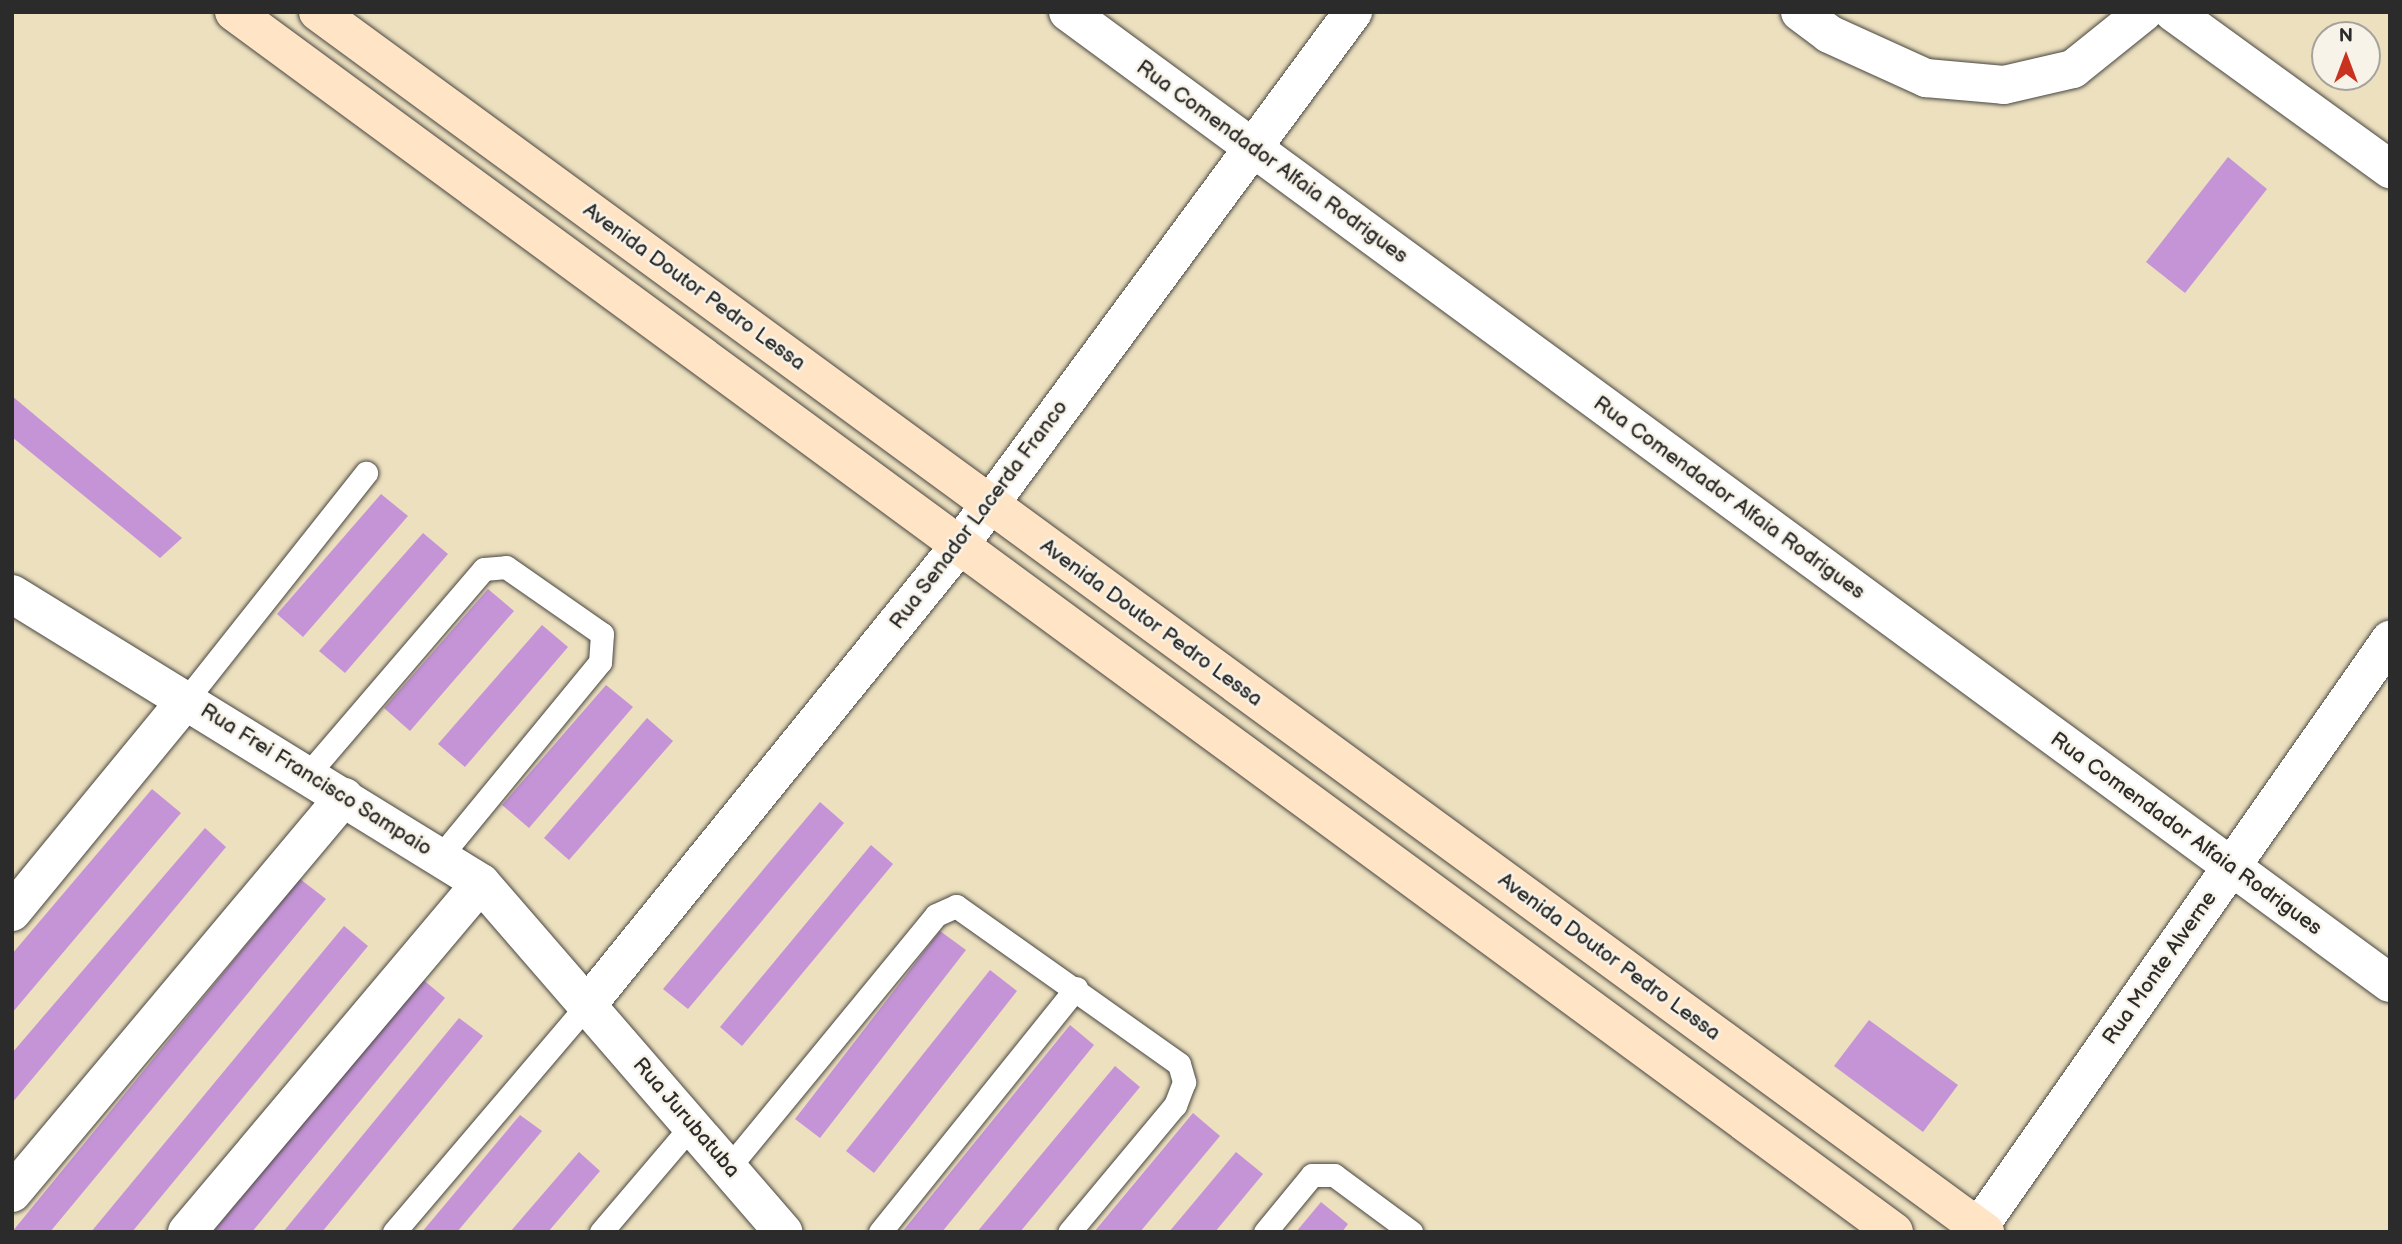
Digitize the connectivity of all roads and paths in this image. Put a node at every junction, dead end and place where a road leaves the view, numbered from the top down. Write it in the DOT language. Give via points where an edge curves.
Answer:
graph roads {
  1 [pos="234,12"];
  2 [pos="318,12"];
  3 [pos="1068,12"];
  4 [pos="1353,12"];
  5 [pos="1800,12"];
  6 [pos="2144,12"];
  7 [pos="2173,12"];
  8 [pos="1251,147"];
  9 [pos="2390,169"];
  10 [pos="366,473"];
  11 [pos="990,503"];
  12 [pos="959,546"];
  13 [pos="12,594"];
  14 [pos="2390,640"];
  15 [pos="186,699"];
  16 [pos="308,774"];
  17 [pos="344,797"];
  18 [pos="440,857"];
  19 [pos="2231,867"];
  20 [pos="481,883"];
  21 [pos="12,912"];
  22 [pos="2390,983"];
  23 [pos="1076,988"];
  24 [pos="589,1004"];
  25 [pos="692,1125"];
  26 [pos="729,1167"];
  27 [pos="12,1193"];
  28 [pos="1982,1230"];
  29 [pos="187,1232"];
  30 [pos="394,1232"];
  31 [pos="601,1232"];
  32 [pos="783,1232"];
  33 [pos="880,1232"];
  34 [pos="1069,1232"];
  35 [pos="1265,1232"];
  36 [pos="1411,1232"];
  37 [pos="1894,1232"];
  1 -- 12 [label="main road"];
  2 -- 11 [label="main road, Avenida Doutor Pedro Lessa"];
  3 -- 8 [label="street, Rua Comendador Alfaia Rodrigues"];
  4 -- 8 [label="street, Rua Senador Lacerda Franco"];
  5 -- 6 [label="street" via="1829,34 1926,78 2004,85 2073,69"];
  7 -- 9 [label="street"];
  8 -- 11 [label="street, Rua Senador Lacerda Franco"];
  8 -- 19 [label="street, Rua Comendador Alfaia Rodrigues"];
  10 -- 15 [label="lane"];
  11 -- 12 [label="street, Rua Senador Lacerda Franco"];
  11 -- 28 [label="main road, Avenida Doutor Pedro Lessa"];
  12 -- 24 [label="street, Rua Senador Lacerda Franco"];
  12 -- 37 [label="main road"];
  13 -- 15 [label="street, Rua Frei Francisco Sampaio"];
  14 -- 19 [label="street, Rua Monte Alverne"];
  15 -- 16 [label="street, Rua Frei Francisco Sampaio"];
  15 -- 21 [label="street"];
  16 -- 17 [label="street, Rua Frei Francisco Sampaio"];
  16 -- 18 [label="lane" via="484,569 506,567 602,634 600,662"];
  17 -- 18 [label="street, Rua Frei Francisco Sampaio"];
  17 -- 27 [label="street"];
  18 -- 20 [label="street, Rua Frei Francisco Sampaio"];
  19 -- 22 [label="street, Rua Comendador Alfaia Rodrigues"];
  19 -- 28 [label="street, Rua Monte Alverne"];
  20 -- 24 [label="street, Rua Frei Francisco Sampaio"];
  20 -- 29 [label="street"];
  23 -- 26 [label="lane" via="976,916 956,906 936,915"];
  23 -- 33 [label="lane"];
  23 -- 34 [label="lane" via="1179,1064 1184,1082 1175,1105"];
  24 -- 25 [label="street, Rua Jurubatuba"];
  24 -- 30 [label="lane"];
  25 -- 26 [label="street, Rua Jurubatuba"];
  25 -- 31 [label="lane"];
  26 -- 32 [label="street, Rua Jurubatuba"];
  35 -- 36 [label="lane" via="1312,1175 1334,1175"];
}
